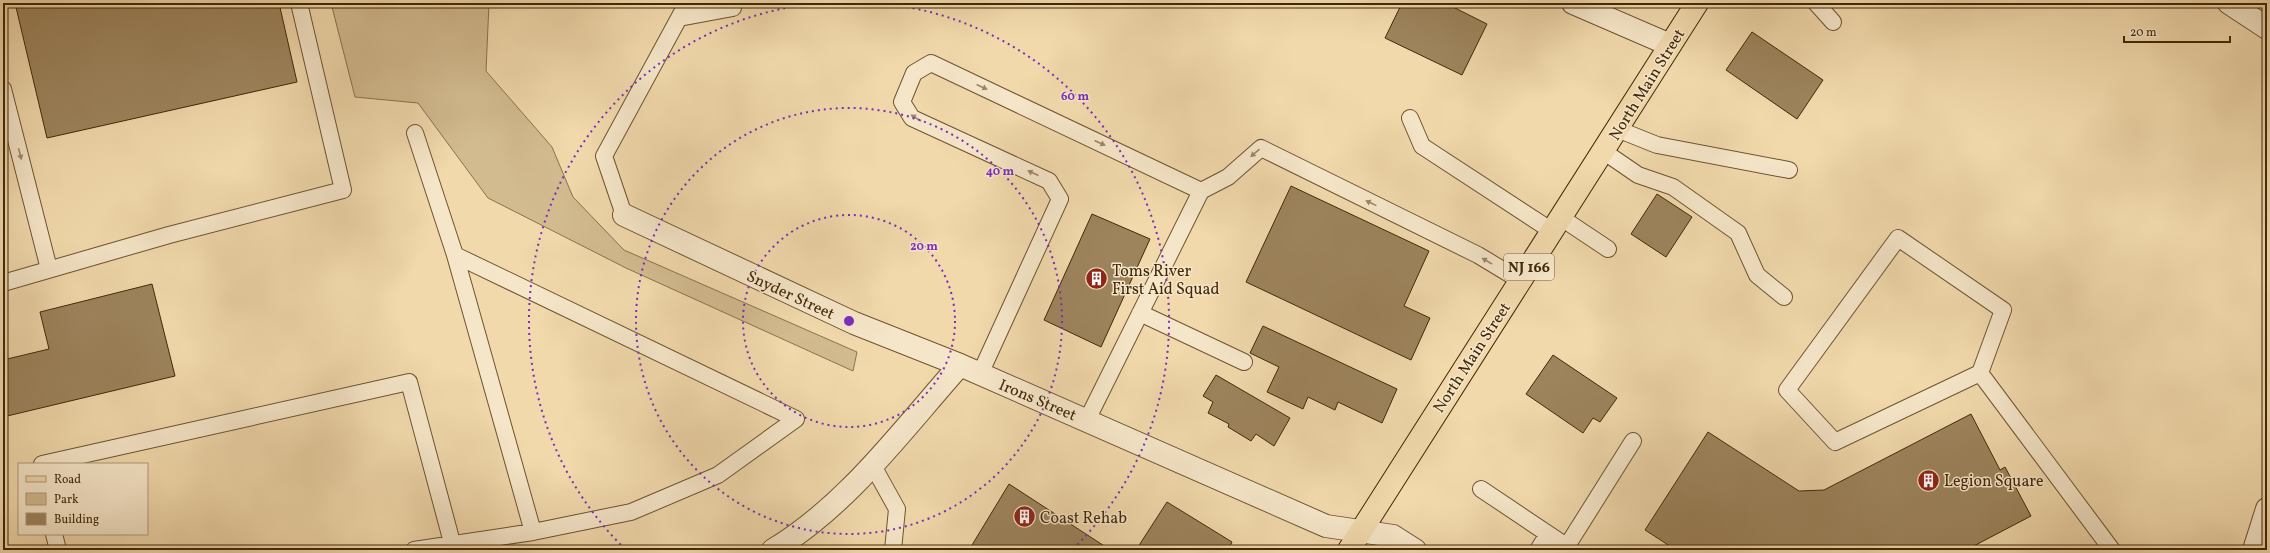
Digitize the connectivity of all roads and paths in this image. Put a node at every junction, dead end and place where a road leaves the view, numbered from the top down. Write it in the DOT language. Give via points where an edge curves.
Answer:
graph roads {
  1 [pos="299,3"];
  2 [pos="1573,3"];
  3 [pos="1697,3"];
  4 [pos="1816,3"];
  5 [pos="2229,3"];
  6 [pos="733,8"];
  7 [pos="1832,22"];
  8 [pos="2267,28"];
  9 [pos="1670,45"];
  10 [pos="3,89"];
  11 [pos="1410,118"];
  12 [pos="1617,129"];
  13 [pos="415,133"];
  14 [pos="1603,151"];
  15 [pos="1789,170"];
  16 [pos="1201,191"];
  17 [pos="624,216"];
  18 [pos="1556,224"];
  19 [pos="1608,249"];
  20 [pos="455,255"];
  21 [pos="49,269"];
  22 [pos="1521,281"];
  23 [pos="3,283"];
  24 [pos="1784,297"];
  25 [pos="1140,313"];
  26 [pos="1244,362"];
  27 [pos="960,365"];
  28 [pos="1980,373"];
  29 [pos="980,374"];
  30 [pos="1087,420"];
  31 [pos="1633,441"];
  32 [pos="46,463"];
  33 [pos="872,464"];
  34 [pos="1481,489"];
  35 [pos="2267,510"];
  36 [pos="1361,531"];
  37 [pos="533,532"];
  38 [pos="1548,534"];
  39 [pos="54,535"];
  40 [pos="454,547"];
  41 [pos="2260,547"];
  42 [pos="1570,548"];
  43 [pos="58,550"];
  44 [pos="414,550"];
  45 [pos="773,550"];
  46 [pos="893,550"];
  47 [pos="1349,550"];
  48 [pos="1415,550"];
  49 [pos="1538,550"];
  50 [pos="2112,550"];
  1 -- 21 [label="lane" via="343,190"];
  2 -- 9 [label="street"];
  3 -- 9 [label="main road, North Main Street / NJ 166"];
  4 -- 7 [label="lane"];
  5 -- 8 [label="street"];
  6 -- 17 [label="lane" via="682,11 604,156"];
  9 -- 12 [label="main road, North Main Street / NJ 166"];
  10 -- 21 [label="lane, one-way"];
  11 -- 18 [label="lane" via="1422,146"];
  12 -- 14 [label="main road, North Main Street / NJ 166"];
  12 -- 15 [label="lane" via="1657,145"];
  13 -- 20 [label="lane"];
  14 -- 18 [label="main road, North Main Street / NJ 166"];
  14 -- 24 [label="lane" via="1638,175 1673,187 1738,233 1757,275"];
  22 -- 16 [label="lane, one-way" via="1478,255 1261,148 1228,177"];
  16 -- 25 [label="lane"];
  29 -- 16 [label="lane, one-way" via="1060,199 1049,180 912,118 902,102 914,74 931,63"];
  17 -- 27 [label="street, Snyder Street" via="854,323"];
  18 -- 19 [label="lane"];
  18 -- 22 [label="main road, North Main Street / NJ 166"];
  20 -- 37 [label="lane"];
  20 -- 37 [label="lane" via="796,419 718,475 638,509"];
  21 -- 23 [label="lane"];
  22 -- 36 [label="main road, North Main Street / NJ 166"];
  25 -- 26 [label="lane"];
  25 -- 30 [label="lane"];
  27 -- 29 [label="street, Irons Street"];
  27 -- 33 [label="street"];
  28 -- 28 [label="lane" via="1835,442 1788,390 1898,238 2003,310"];
  28 -- 50 [label="lane"];
  29 -- 30 [label="street, Irons Street"];
  30 -- 36 [label="street, Irons Street" via="1326,526"];
  31 -- 42 [label="lane"];
  32 -- 40 [label="lane" via="409,382"];
  33 -- 45 [label="street" via="818,517"];
  33 -- 46 [label="lane" via="897,509"];
  34 -- 38 [label="lane"];
  35 -- 41 [label="street"];
  36 -- 47 [label="main road, North Main Street / NJ 166"];
  36 -- 48 [label="street, Irons Street" via="1393,536"];
  37 -- 40 [label="lane"];
  38 -- 42 [label="lane"];
  38 -- 49 [label="lane"];
  39 -- 43 [label="lane"];
  40 -- 44 [label="lane"];
}
